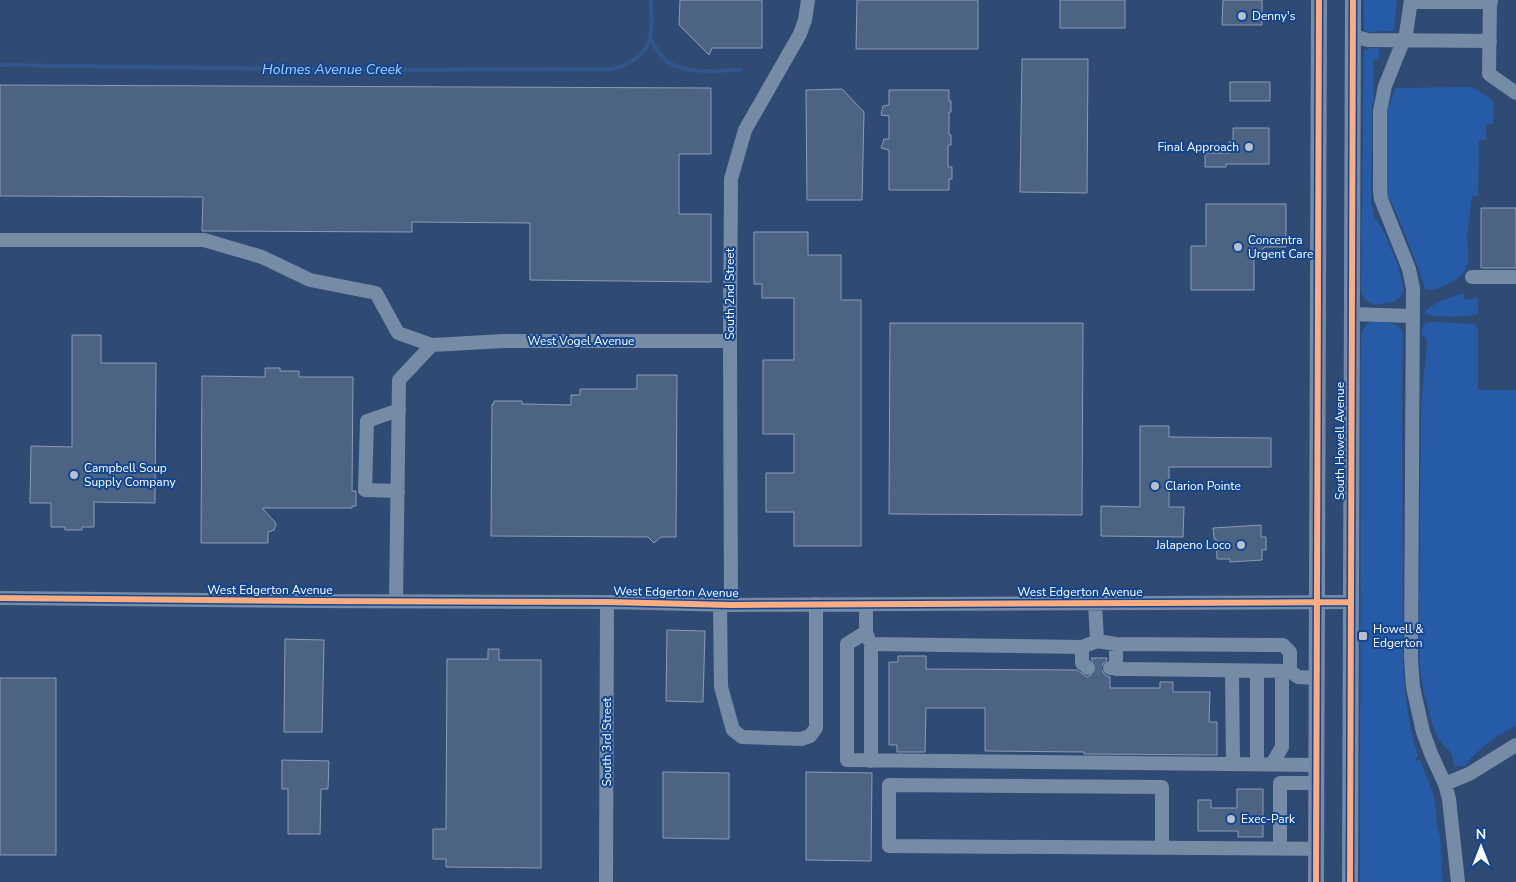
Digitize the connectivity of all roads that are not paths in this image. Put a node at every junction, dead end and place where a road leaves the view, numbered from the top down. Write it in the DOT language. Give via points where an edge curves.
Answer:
graph roads {
  1 [pos="808,0"];
  2 [pos="1319,0"];
  3 [pos="1353,0"];
  4 [pos="1411,1"];
  5 [pos="1490,1"];
  6 [pos="1353,36"];
  7 [pos="1404,40"];
  8 [pos="1490,41"];
  9 [pos="1516,93"];
  10 [pos="0,240"];
  11 [pos="1472,277"];
  12 [pos="1516,277"];
  13 [pos="1351,314"];
  14 [pos="1413,316"];
  15 [pos="730,341"];
  16 [pos="432,345"];
  17 [pos="399,410"];
  18 [pos="398,491"];
  19 [pos="0,598"];
  20 [pos="396,602"];
  21 [pos="607,602"];
  22 [pos="1317,602"];
  23 [pos="1351,602"];
  24 [pos="1095,603"];
  25 [pos="816,604"];
  26 [pos="866,604"];
  27 [pos="726,605"];
  28 [pos="868,638"];
  29 [pos="1097,641"];
  30 [pos="1116,644"];
  31 [pos="1082,647"];
  32 [pos="1088,668"];
  33 [pos="1232,671"];
  34 [pos="1257,671"];
  35 [pos="1286,671"];
  36 [pos="1317,678"];
  37 [pos="1516,745"];
  38 [pos="871,761"];
  39 [pos="1233,763"];
  40 [pos="1256,764"];
  41 [pos="1272,764"];
  42 [pos="1316,765"];
  43 [pos="1316,783"];
  44 [pos="1446,784"];
  45 [pos="1162,848"];
  46 [pos="1280,849"];
  47 [pos="1316,849"];
  48 [pos="606,882"];
  49 [pos="1316,882"];
  50 [pos="1350,882"];
  51 [pos="1458,882"];
  1 -- 15 [label="street, South 2nd Street" via="800,34 745,130 731,179"];
  2 -- 22 [label="main road, South Howell Avenue"];
  3 -- 6 [label="main road, South Howell Avenue"];
  4 -- 5 [label="street"];
  4 -- 7 [label="street"];
  5 -- 8 [label="street"];
  6 -- 7 [label="street" via="1368,40"];
  6 -- 13 [label="main road, South Howell Avenue"];
  7 -- 8 [label="street"];
  7 -- 14 [label="street" via="1385,86 1380,111 1380,190 1411,277"];
  8 -- 9 [label="street" via="1489,74"];
  10 -- 16 [label="street" via="204,240 262,257 310,280 376,293 398,333"];
  11 -- 12 [label="street"];
  13 -- 14 [label="street"];
  13 -- 23 [label="main road, South Howell Avenue"];
  14 -- 44 [label="street" via="1412,673 1424,732"];
  15 -- 16 [label="street, West Vogel Avenue"];
  15 -- 27 [label="street, South 2nd Street"];
  16 -- 17 [label="street" via="399,380"];
  17 -- 18 [label="street"];
  17 -- 18 [label="street" via="367,421 366,490"];
  18 -- 20 [label="street"];
  19 -- 20 [label="street, West Edgerton Avenue"];
  20 -- 21 [label="street, West Edgerton Avenue"];
  21 -- 27 [label="street, West Edgerton Avenue"];
  21 -- 48 [label="street, South 3rd Street"];
  22 -- 23 [label="street, West Edgerton Avenue"];
  22 -- 24 [label="street, West Edgerton Avenue"];
  22 -- 36 [label="main road, South Howell Avenue"];
  23 -- 50 [label="main road, South Howell Avenue"];
  24 -- 26 [label="street, West Edgerton Avenue"];
  24 -- 29 [label="street"];
  25 -- 26 [label="street, West Edgerton Avenue"];
  25 -- 27 [label="street, West Edgerton Avenue"];
  25 -- 27 [label="street, South 2nd Street" via="816,728 810,736 801,739 742,737 733,730 721,687"];
  26 -- 28 [label="street"];
  28 -- 31 [label="street"];
  28 -- 38 [label="street"];
  28 -- 38 [label="street" via="847,644 847,760"];
  29 -- 30 [label="street"];
  29 -- 31 [label="street"];
  30 -- 33 [label="street" via="1113,668"];
  30 -- 35 [label="street" via="1282,645 1290,652"];
  31 -- 32 [label="street" via="1082,663"];
  33 -- 34 [label="street"];
  33 -- 39 [label="street"];
  34 -- 35 [label="street"];
  34 -- 40 [label="street"];
  35 -- 36 [label="street" via="1298,677"];
  35 -- 41 [label="street" via="1282,747"];
  36 -- 42 [label="main road, South Howell Avenue"];
  37 -- 44 [label="street"];
  38 -- 39 [label="street"];
  39 -- 40 [label="street"];
  40 -- 41 [label="street"];
  41 -- 42 [label="street"];
  42 -- 43 [label="main road, South Howell Avenue"];
  43 -- 46 [label="street" via="1280,783"];
  43 -- 47 [label="main road, South Howell Avenue"];
  44 -- 51 [label="street"];
  45 -- 45 [label="street" via="889,846 889,785 1162,787"];
  45 -- 46 [label="street"];
  46 -- 47 [label="street"];
  47 -- 49 [label="main road, South Howell Avenue"];
}
